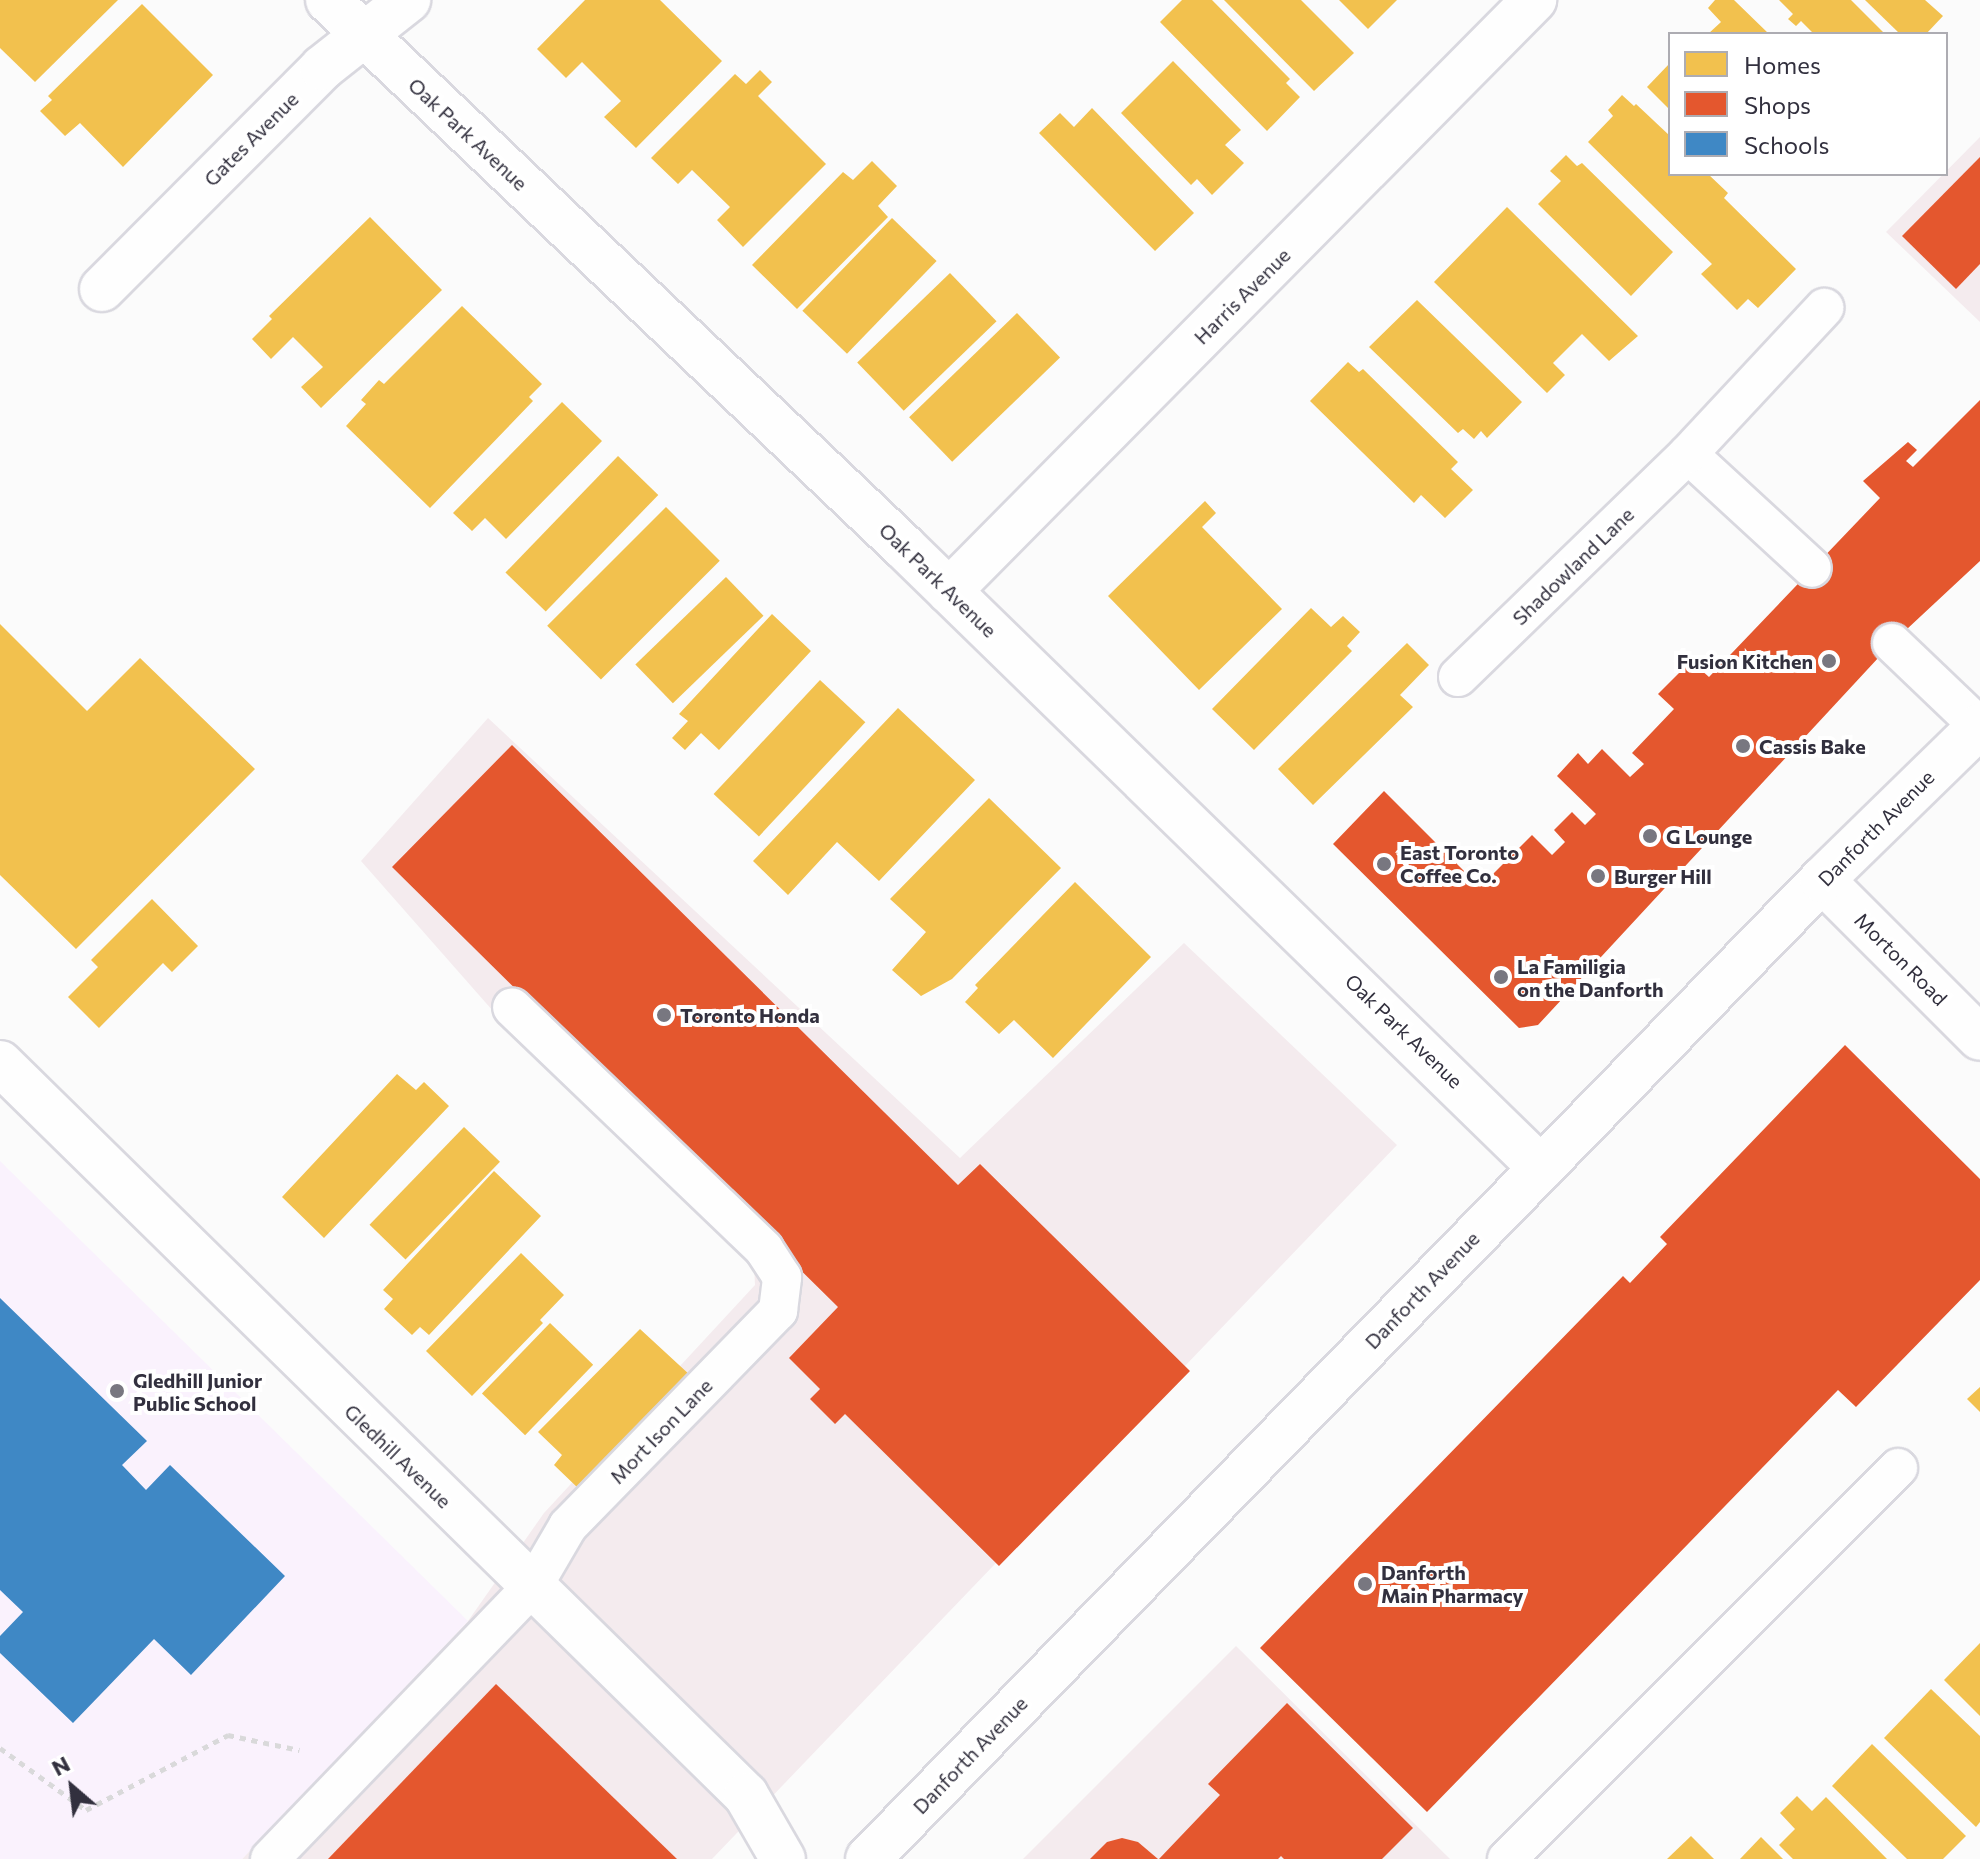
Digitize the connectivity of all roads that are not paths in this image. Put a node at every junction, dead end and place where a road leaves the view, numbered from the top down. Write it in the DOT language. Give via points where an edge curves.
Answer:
graph roads {
  1 [pos="328,0"];
  2 [pos="408,0"];
  3 [pos="1534,0"];
  4 [pos="362,34"];
  5 [pos="102,289"];
  6 [pos="1824,308"];
  7 [pos="1688,454"];
  8 [pos="1812,568"];
  9 [pos="949,591"];
  10 [pos="1892,643"];
  11 [pos="1458,677"];
  12 [pos="1980,726"];
  13 [pos="1822,880"];
  14 [pos="512,1007"];
  15 [pos="1980,1038"];
  16 [pos="0,1063"];
  17 [pos="1541,1168"];
  18 [pos="1898,1468"];
  19 [pos="533,1586"];
  20 [pos="270,1859"];
  21 [pos="783,1859"];
  22 [pos="868,1859"];
  23 [pos="1507,1859"];
  1 -- 4 [label="street, Oak Park Avenue"];
  2 -- 4 [label="street, Gates Avenue"];
  3 -- 9 [label="street, Harris Avenue"];
  4 -- 5 [label="street, Gates Avenue"];
  4 -- 9 [label="street, Oak Park Avenue"];
  6 -- 7 [label="lane, Shadowland Lane"];
  7 -- 8 [label="lane"];
  7 -- 11 [label="lane, Shadowland Lane"];
  9 -- 17 [label="street, Oak Park Avenue"];
  10 -- 12 [label="lane"];
  12 -- 13 [label="street, Danforth Avenue"];
  13 -- 15 [label="street, Morton Road"];
  13 -- 17 [label="street, Danforth Avenue"];
  14 -- 19 [label="lane, Mort Ison Lane" via="764,1249 782,1277 778,1311 568,1526"];
  16 -- 19 [label="street, Gledhill Avenue"];
  17 -- 22 [label="street, Danforth Avenue"];
  18 -- 23 [label="lane"];
  19 -- 20 [label="lane, Mort Ison Lane"];
  19 -- 21 [label="street, Gledhill Avenue" via="746,1795"];
}
